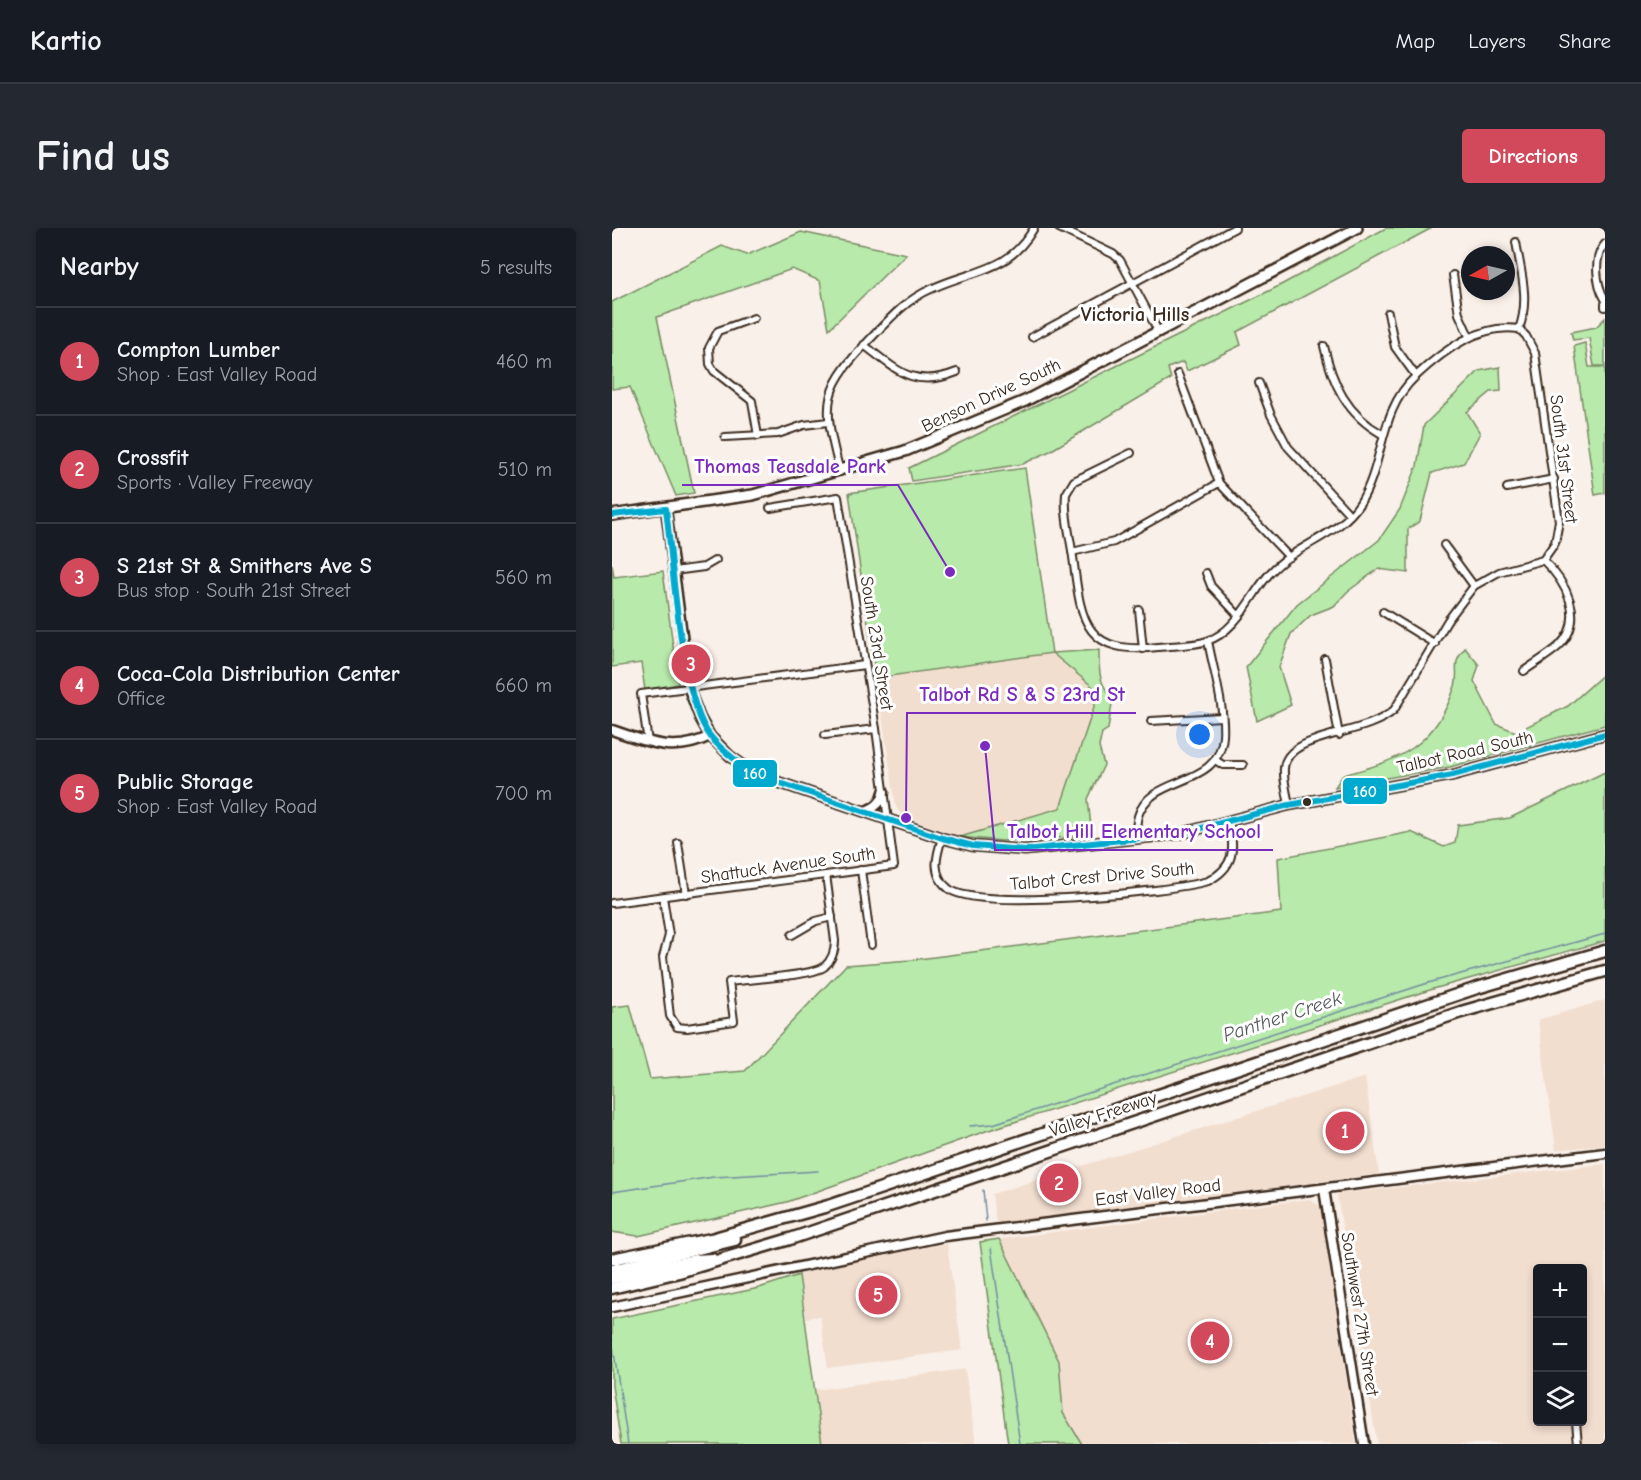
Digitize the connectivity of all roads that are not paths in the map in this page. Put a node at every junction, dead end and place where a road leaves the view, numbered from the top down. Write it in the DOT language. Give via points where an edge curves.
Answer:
graph roads {
  1 [pos="1034,228"];
  2 [pos="1059,228"];
  3 [pos="1236,228"];
  4 [pos="1357,228"];
  5 [pos="1516,242"];
  6 [pos="1605,244"];
  7 [pos="1453,275"];
  8 [pos="1132,285"];
  9 [pos="1605,299"];
  10 [pos="1388,313"];
  11 [pos="754,318"];
  12 [pos="1519,329"];
  13 [pos="1158,331"];
  14 [pos="1469,336"];
  15 [pos="1032,337"];
  16 [pos="864,345"];
  17 [pos="1324,346"];
  18 [pos="957,372"];
  19 [pos="1178,374"];
  20 [pos="1416,376"];
  21 [pos="1259,383"];
  22 [pos="828,422"];
  23 [pos="1382,434"];
  24 [pos="758,436"];
  25 [pos="725,437"];
  26 [pos="1131,453"];
  27 [pos="840,472"];
  28 [pos="1554,479"];
  29 [pos="1219,483"];
  30 [pos="1507,488"];
  31 [pos="770,508"];
  32 [pos="666,509"];
  33 [pos="612,515"];
  34 [pos="1350,515"];
  35 [pos="1444,545"];
  36 [pos="1072,552"];
  37 [pos="1289,557"];
  38 [pos="717,560"];
  39 [pos="1543,560"];
  40 [pos="674,571"];
  41 [pos="1206,573"];
  42 [pos="1474,586"];
  43 [pos="1139,610"];
  44 [pos="1383,612"];
  45 [pos="1239,616"];
  46 [pos="1208,641"];
  47 [pos="1435,644"];
  48 [pos="1143,649"];
  49 [pos="1325,659"];
  50 [pos="865,665"];
  51 [pos="1524,670"];
  52 [pos="689,689"];
  53 [pos="1222,717"];
  54 [pos="1151,721"];
  55 [pos="876,729"];
  56 [pos="612,730"];
  57 [pos="1605,734"];
  58 [pos="825,735"];
  59 [pos="1339,735"];
  60 [pos="711,736"];
  61 [pos="648,742"];
  62 [pos="1215,760"];
  63 [pos="1244,765"];
  64 [pos="884,792"];
  65 [pos="1289,805"];
  66 [pos="866,812"];
  67 [pos="888,819"];
  68 [pos="1229,822"];
  69 [pos="942,838"];
  70 [pos="1136,839"];
  71 [pos="678,843"];
  72 [pos="894,866"];
  73 [pos="861,870"];
  74 [pos="826,874"];
  75 [pos="686,894"];
  76 [pos="663,897"];
  77 [pos="612,903"];
  78 [pos="832,917"];
  79 [pos="792,935"];
  80 [pos="871,945"];
  81 [pos="1605,951"];
  82 [pos="1605,956"];
  83 [pos="1544,968"];
  84 [pos="1605,971"];
  85 [pos="1605,1153"];
  86 [pos="1324,1189"];
  87 [pos="828,1206"];
  88 [pos="727,1258"];
  89 [pos="612,1259"];
  90 [pos="612,1270"];
  91 [pos="612,1278"];
  92 [pos="612,1288"];
  93 [pos="612,1307"];
  94 [pos="1576,1426"];
  95 [pos="1364,1444"];
  96 [pos="1578,1444"];
  1 -- 16 [label="street" via="1006,261 915,297"];
  2 -- 8 [label="street" via="1113,254"];
  3 -- 8 [label="street"];
  4 -- 13 [label="main road, Benson Drive South"];
  5 -- 12 [label="street" via="1526,300 1526,313"];
  6 -- 9 [label="street" via="1597,260"];
  7 -- 14 [label="street" via="1460,314"];
  8 -- 13 [label="street"];
  8 -- 15 [label="street"];
  10 -- 20 [label="street" via="1395,347"];
  11 -- 24 [label="street" via="718,331 710,342 709,357 714,371 752,401"];
  12 -- 14 [label="street" via="1497,327"];
  12 -- 28 [label="street, South 31st Street" via="1535,353"];
  13 -- 27 [label="main road, Benson Drive South" via="970,426"];
  14 -- 20 [label="street"];
  16 -- 18 [label="street" via="917,380"];
  16 -- 22 [label="street" via="842,368 831,394"];
  17 -- 23 [label="street" via="1329,370 1346,402 1367,426"];
  19 -- 29 [label="street"];
  20 -- 23 [label="street" via="1399,397"];
  21 -- 34 [label="street" via="1288,447"];
  22 -- 24 [label="street"];
  22 -- 27 [label="street"];
  23 -- 34 [label="street" via="1369,483"];
  24 -- 25 [label="street"];
  26 -- 36 [label="street" via="1069,485 1065,502"];
  27 -- 32 [label="main road, Benson Drive South" via="753,495"];
  28 -- 30 [label="street"];
  28 -- 39 [label="street, South 31st Street" via="1558,534"];
  29 -- 36 [label="street" via="1114,542"];
  29 -- 37 [label="street"];
  31 -- 50 [label="street, South 23rd Street" via="838,497"];
  32 -- 33 [label="main road, Benson Drive South"];
  32 -- 40 [label="street, Talbot Road South"];
  34 -- 37 [label="street"];
  35 -- 42 [label="street"];
  36 -- 48 [label="street" via="1079,603 1098,639 1122,649"];
  37 -- 45 [label="street" via="1259,586"];
  38 -- 40 [label="street" via="704,567"];
  39 -- 42 [label="street" via="1499,572"];
  39 -- 51 [label="street" via="1569,595 1572,618 1558,646"];
  40 -- 52 [label="street, Talbot Road South"];
  41 -- 45 [label="street" via="1211,586"];
  42 -- 47 [label="street"];
  43 -- 48 [label="street"];
  44 -- 47 [label="street"];
  45 -- 46 [label="street"];
  46 -- 48 [label="street"];
  46 -- 53 [label="street"];
  47 -- 59 [label="street" via="1394,710 1384,719"];
  49 -- 59 [label="street"];
  50 -- 52 [label="street"];
  50 -- 55 [label="street, South 23rd Street"];
  52 -- 60 [label="street, Talbot Road South"];
  52 -- 61 [label="street" via="641,694"];
  53 -- 54 [label="street"];
  53 -- 62 [label="street" via="1223,735"];
  55 -- 58 [label="street"];
  55 -- 64 [label="street, South 23rd Street"];
  56 -- 61 [label="street"];
  57 -- 65 [label="street, Talbot Road South" via="1453,775"];
  59 -- 65 [label="street" via="1305,742 1286,758 1284,777"];
  60 -- 61 [label="street" via="677,747"];
  60 -- 66 [label="street, Talbot Road South" via="757,775"];
  62 -- 63 [label="street" via="1223,765"];
  62 -- 70 [label="street" via="1191,779 1150,798 1138,816"];
  64 -- 66 [label="street" via="876,807"];
  64 -- 67 [label="street, South 23rd Street"];
  65 -- 68 [label="street, Talbot Road South"];
  66 -- 67 [label="street, Talbot Road South"];
  67 -- 69 [label="street, Talbot Road South"];
  67 -- 72 [label="street, South 23rd Street"];
  68 -- 69 [label="street, Talbot Crest Drive South" via="1234,850 1231,861 1225,870 1208,880 1022,901 980,898 950,890 936,866"];
  68 -- 70 [label="street, Talbot Road South"];
  69 -- 70 [label="street, Talbot Road South" via="973,846 1025,850"];
  71 -- 75 [label="street, Shattuck Avenue South"];
  72 -- 73 [label="street, Shattuck Avenue South"];
  73 -- 74 [label="street, Shattuck Avenue South"];
  73 -- 80 [label="street"];
  74 -- 75 [label="street, Shattuck Avenue South"];
  74 -- 78 [label="street"];
  75 -- 76 [label="street, Shattuck Avenue South"];
  76 -- 77 [label="street, Shattuck Avenue South"];
  76 -- 78 [label="street" via="669,935 663,957 673,1023 687,1028 734,1021 729,982 816,971 835,949"];
  78 -- 79 [label="street"];
  81 -- 83 [label="highway, Valley Freeway"];
  82 -- 83 [label="highway"];
  83 -- 87 [label="highway, Valley Freeway"];
  84 -- 88 [label="highway, Valley Freeway" via="1461,1012"];
  85 -- 86 [label="street, East Valley Road"];
  86 -- 93 [label="street, East Valley Road" via="945,1236"];
  86 -- 95 [label="street, Southwest 27th Street"];
  87 -- 89 [label="highway, Valley Freeway" via="711,1239"];
  87 -- 90 [label="highway" via="820,1214 783,1226"];
  88 -- 91 [label="highway" via="696,1260"];
  88 -- 92 [label="highway, Valley Freeway"];
  94 -- 96 [label="street"];
}
